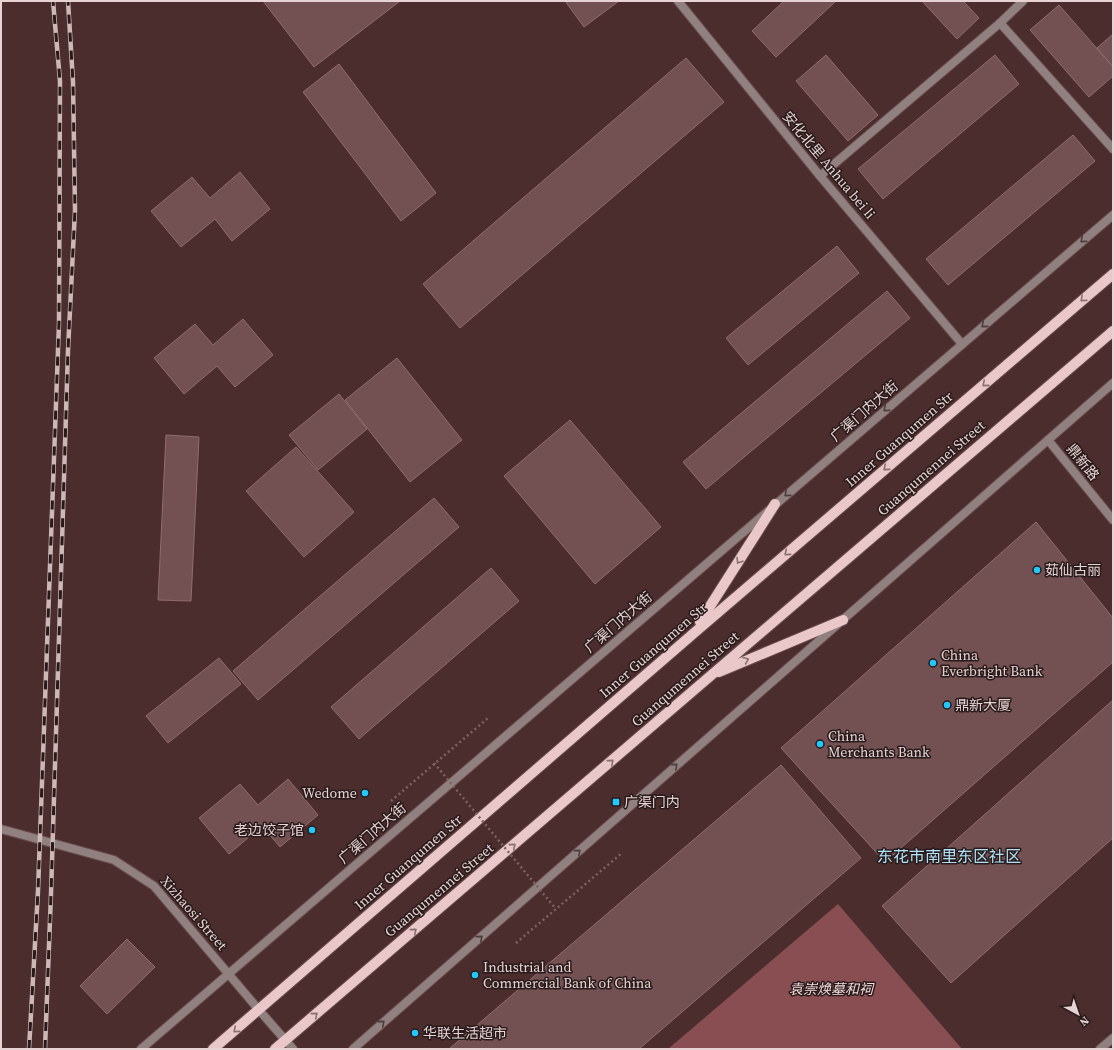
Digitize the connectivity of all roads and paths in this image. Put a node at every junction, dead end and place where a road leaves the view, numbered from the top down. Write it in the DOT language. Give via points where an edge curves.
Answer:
graph roads {
  1 [pos="678,1"];
  2 [pos="1023,1"];
  3 [pos="1000,23"];
  4 [pos="1113,149"];
  5 [pos="820,176"];
  6 [pos="1113,215"];
  7 [pos="1113,274"];
  8 [pos="1113,331"];
  9 [pos="962,344"];
  10 [pos="1113,383"];
  11 [pos="1048,440"];
  12 [pos="775,504"];
  13 [pos="1113,520"];
  14 [pos="843,620"];
  15 [pos="694,633"];
  16 [pos="710,676"];
  17 [pos="488,718"];
  18 [pos="434,763"];
  19 [pos="391,801"];
  20 [pos="1,828"];
  21 [pos="622,852"];
  22 [pos="556,909"];
  23 [pos="516,943"];
  24 [pos="229,974"];
  25 [pos="259,1010"];
  26 [pos="1113,1038"];
  27 [pos="286,1041"];
  28 [pos="140,1049"];
  29 [pos="213,1049"];
  30 [pos="275,1049"];
  31 [pos="293,1049"];
  32 [pos="353,1049"];
  33 [pos="1100,1049"];
  1 -- 5 [label="street, 安化北里 Anhua bei li"];
  2 -- 3 [label="street"];
  3 -- 4 [label="street"];
  3 -- 5 [label="street"];
  5 -- 9 [label="street, 安化北里 Anhua bei li"];
  6 -- 9 [label="street, 广渠门内大街, one-way"];
  7 -- 15 [label="main road, Inner Guanqumen Str, one-way"];
  8 -- 16 [label="main road, Guanqumennei Street"];
  9 -- 12 [label="street, 广渠门内大街, one-way"];
  10 -- 11 [label="street"];
  11 -- 13 [label="street, 鼎新路"];
  11 -- 14 [label="street"];
  12 -- 15 [label="main road, one-way"];
  12 -- 24 [label="street, 广渠门内大街"];
  16 -- 14 [label="main road, one-way"];
  32 -- 14 [label="street, one-way"];
  15 -- 25 [label="main road, Inner Guanqumen Str"];
  27 -- 16 [label="main road, Guanqumennei Street, one-way"];
  17 -- 18 [label="path"];
  18 -- 19 [label="path"];
  18 -- 22 [label="path, bridge"];
  20 -- 24 [label="street, Xizhaosi Street" via="114,860 154,886"];
  21 -- 22 [label="path"];
  22 -- 23 [label="path"];
  24 -- 25 [label="street, Xizhaosi Street"];
  24 -- 28 [label="street, 广渠门内大街"];
  25 -- 27 [label="street, Xizhaosi Street"];
  25 -- 29 [label="main road, Inner Guanqumen Str, one-way"];
  26 -- 33 [label="street"];
  27 -- 30 [label="main road, Guanqumennei Street"];
  27 -- 31 [label="street, Xizhaosi Street"];
}
